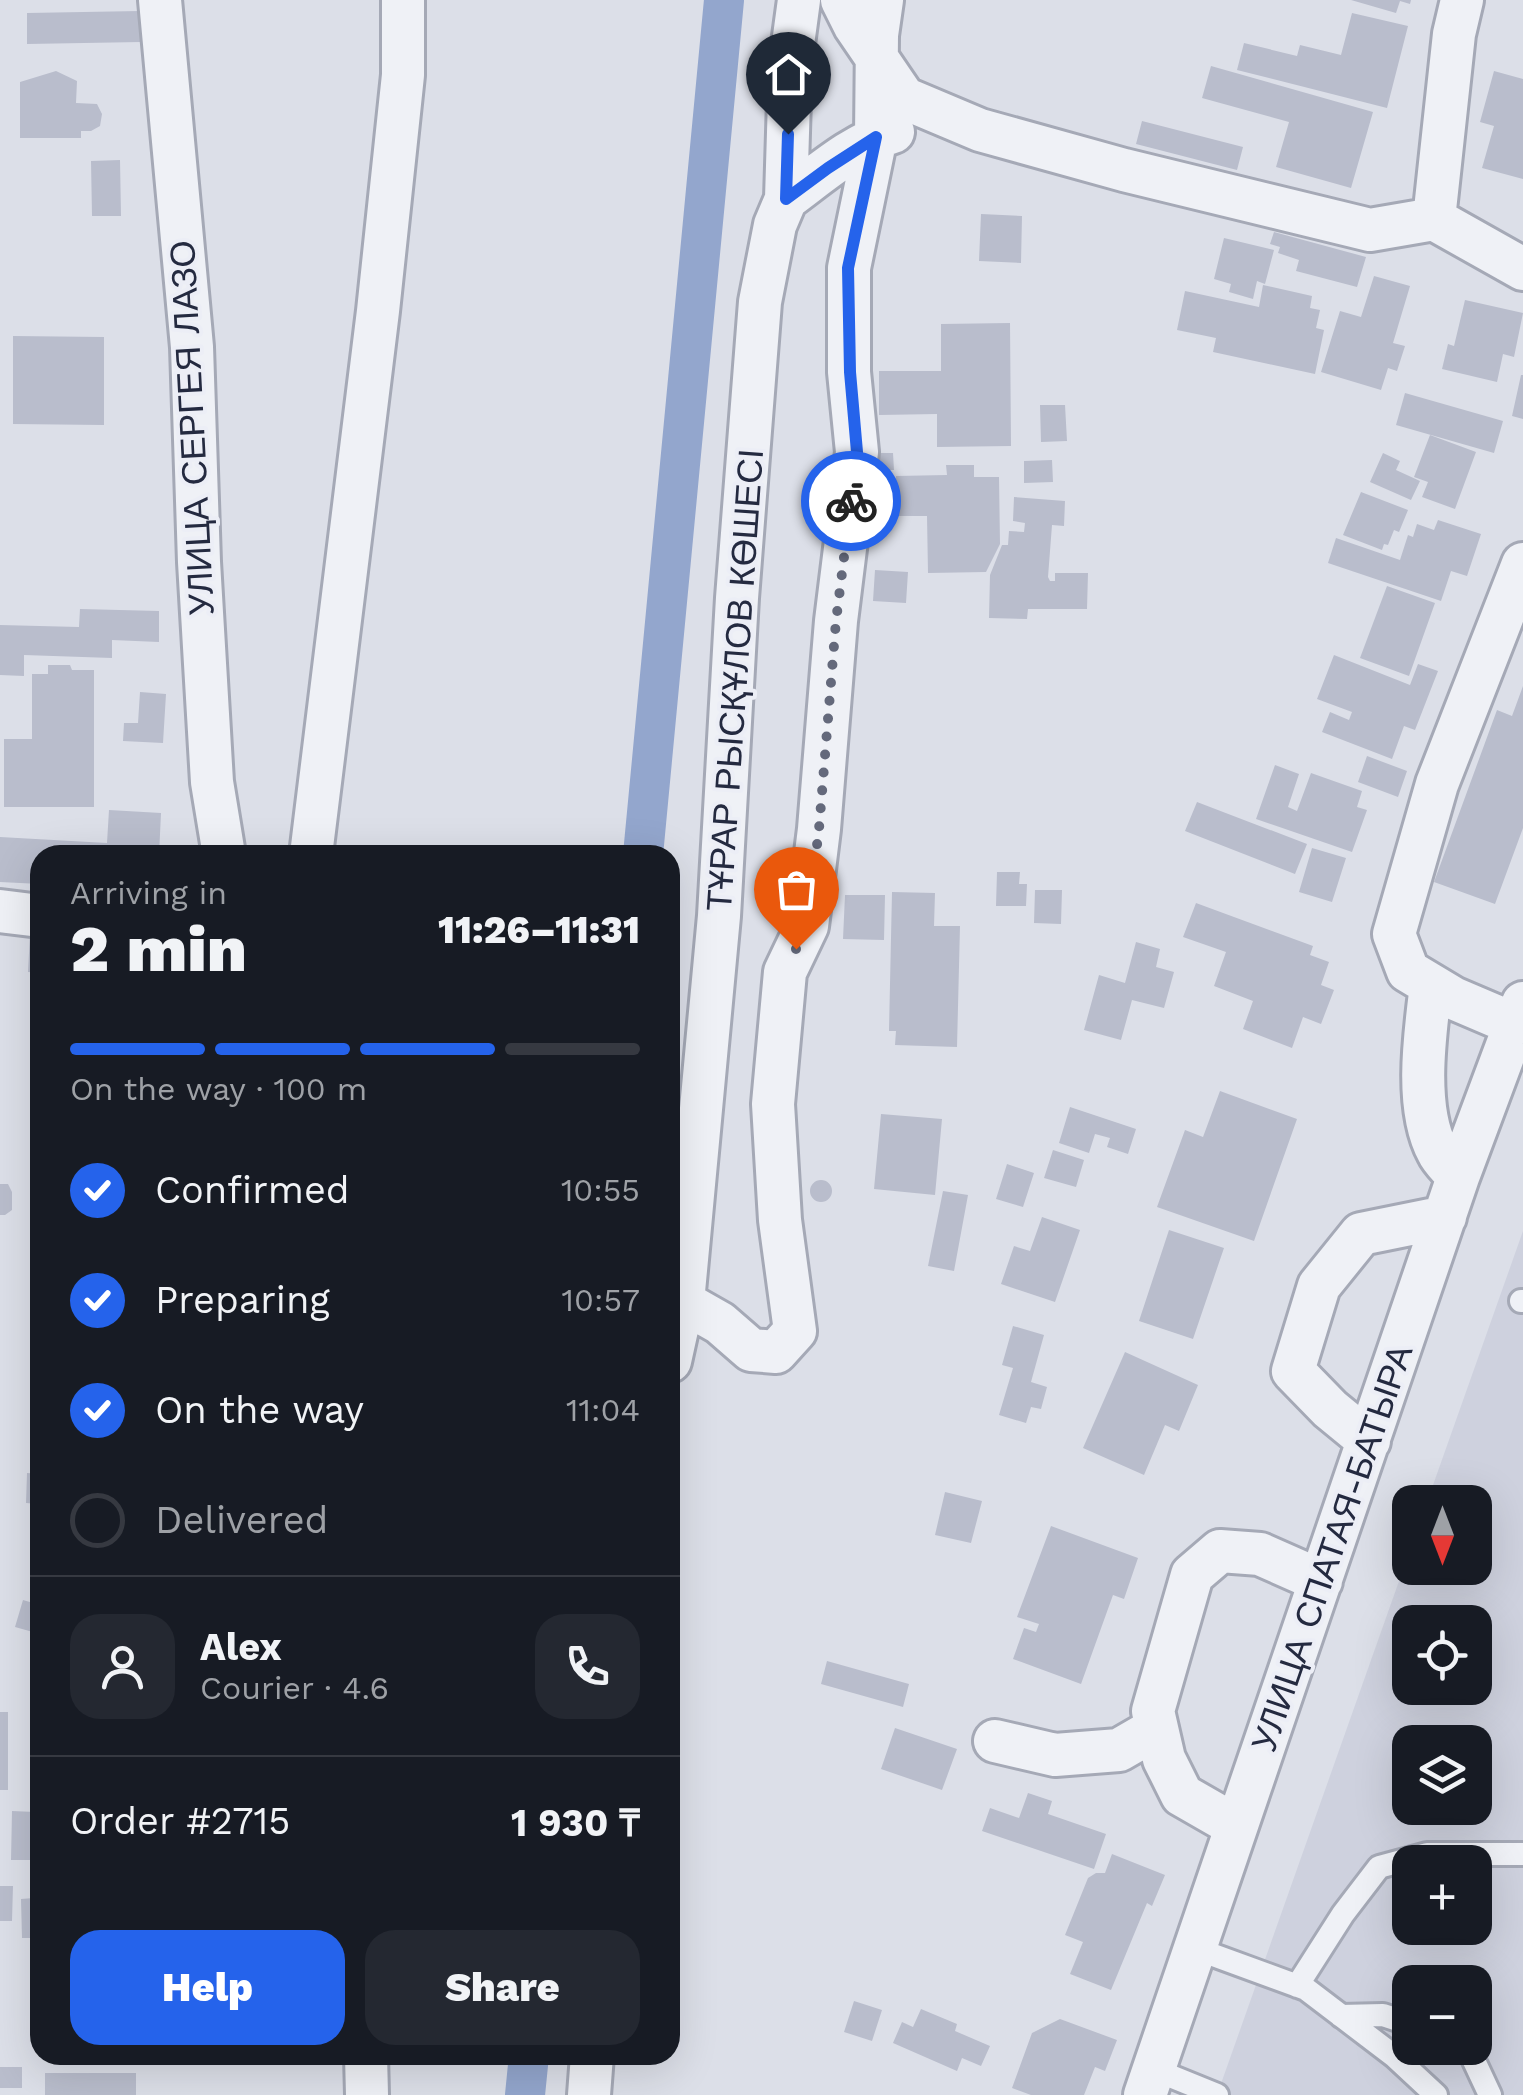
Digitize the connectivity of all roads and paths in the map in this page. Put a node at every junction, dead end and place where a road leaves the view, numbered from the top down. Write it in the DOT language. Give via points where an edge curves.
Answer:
graph roads {
  1 [pos="160,0"];
  2 [pos="403,0"];
  3 [pos="800,0"];
  4 [pos="842,0"];
  5 [pos="882,0"];
  6 [pos="1462,0"];
  7 [pos="876,55"];
  8 [pos="946,116"];
  9 [pos="876,137"];
  10 [pos="786,199"];
  11 [pos="1434,218"];
  12 [pos="1523,269"];
  13 [pos="1523,564"];
  14 [pos="223,845"];
  15 [pos="311,845"];
  16 [pos="0,911"];
  17 [pos="30,915"];
  18 [pos="1431,985"];
  19 [pos="1519,1013"];
  20 [pos="1458,1177"];
  21 [pos="1445,1217"];
  22 [pos="683,1302"];
  23 [pos="680,1316"];
  24 [pos="1369,1441"];
  25 [pos="1321,1581"];
  26 [pos="1157,1728"];
  27 [pos="995,1741"];
  28 [pos="1236,1826"];
  29 [pos="1523,1854"];
  30 [pos="1194,1948"];
  31 [pos="1298,1986"];
  32 [pos="1341,2016"];
  33 [pos="1392,2019"];
  34 [pos="366,2065"];
  35 [pos="591,2065"];
  36 [pos="1476,2065"];
  37 [pos="1149,2082"];
  38 [pos="367,2095"];
  39 [pos="589,2095"];
  40 [pos="1216,2095"];
  41 [pos="1436,2095"];
  42 [pos="1490,2095"];
  1 -- 14 [label="street, УЛИЦА СЕРГЕЯ ЛАЗО" via="192,347 211,764"];
  2 -- 15 [label="street" via="403,75"];
  3 -- 10 [label="street, ТҰРАР РЫСҚҰЛОВ КӨШЕСІ" via="790,66"];
  4 -- 7 [label="street"];
  5 -- 7 [label="street"];
  6 -- 11 [label="street"];
  7 -- 8 [label="street" via="904,98"];
  7 -- 9 [label="street"];
  8 -- 9 [label="street"];
  8 -- 11 [label="street" via="1124,170 1370,230"];
  9 -- 10 [label="street"];
  9 -- 22 [label="street" via="848,268 857,452 819,829 807,926 785,972 773,1104 794,1331 776,1352 751,1350"];
  10 -- 22 [label="street, ТҰРАР РЫСҚҰЛОВ КӨШЕСІ" via="760,302 719,916"];
  11 -- 12 [label="street"];
  13 -- 18 [label="street" via="1437,784 1394,934 1408,971"];
  16 -- 17 [label="street"];
  18 -- 19 [label="street" via="1452,998"];
  18 -- 20 [label="street" via="1423,1080 1429,1126 1438,1154"];
  19 -- 20 [label="street, УЛИЦА СПАТАЯ-БАТЫРА"];
  20 -- 21 [label="street, УЛИЦА СПАТАЯ-БАТЫРА"];
  21 -- 24 [label="street, УЛИЦА СПАТАЯ-БАТЫРА"];
  21 -- 24 [label="street" via="1360,1234 1319,1286 1292,1371"];
  22 -- 23 [label="street, ТҰРАР РЫСҚҰЛОВ КӨШЕСІ"];
  24 -- 25 [label="street, УЛИЦА СПАТАЯ-БАТЫРА"];
  25 -- 26 [label="street" via="1260,1554 1220,1552 1192,1575 1153,1711"];
  25 -- 28 [label="street, УЛИЦА СПАТАЯ-БАТЫРА"];
  26 -- 27 [label="street" via="1120,1750 1055,1755"];
  26 -- 28 [label="street" via="1182,1795"];
  28 -- 30 [label="street, УЛИЦА СПАТАЯ-БАТЫРА"];
  29 -- 31 [label="lane" via="1427,1854 1379,1867"];
  30 -- 31 [label="lane"];
  30 -- 37 [label="street, УЛИЦА СПАТАЯ-БАТЫРА"];
  31 -- 32 [label="lane"];
  32 -- 33 [label="lane"];
  32 -- 41 [label="lane"];
  34 -- 38 [label="street"];
  35 -- 39 [label="street"];
  36 -- 42 [label="lane"];
  37 -- 40 [label="lane"];
}
